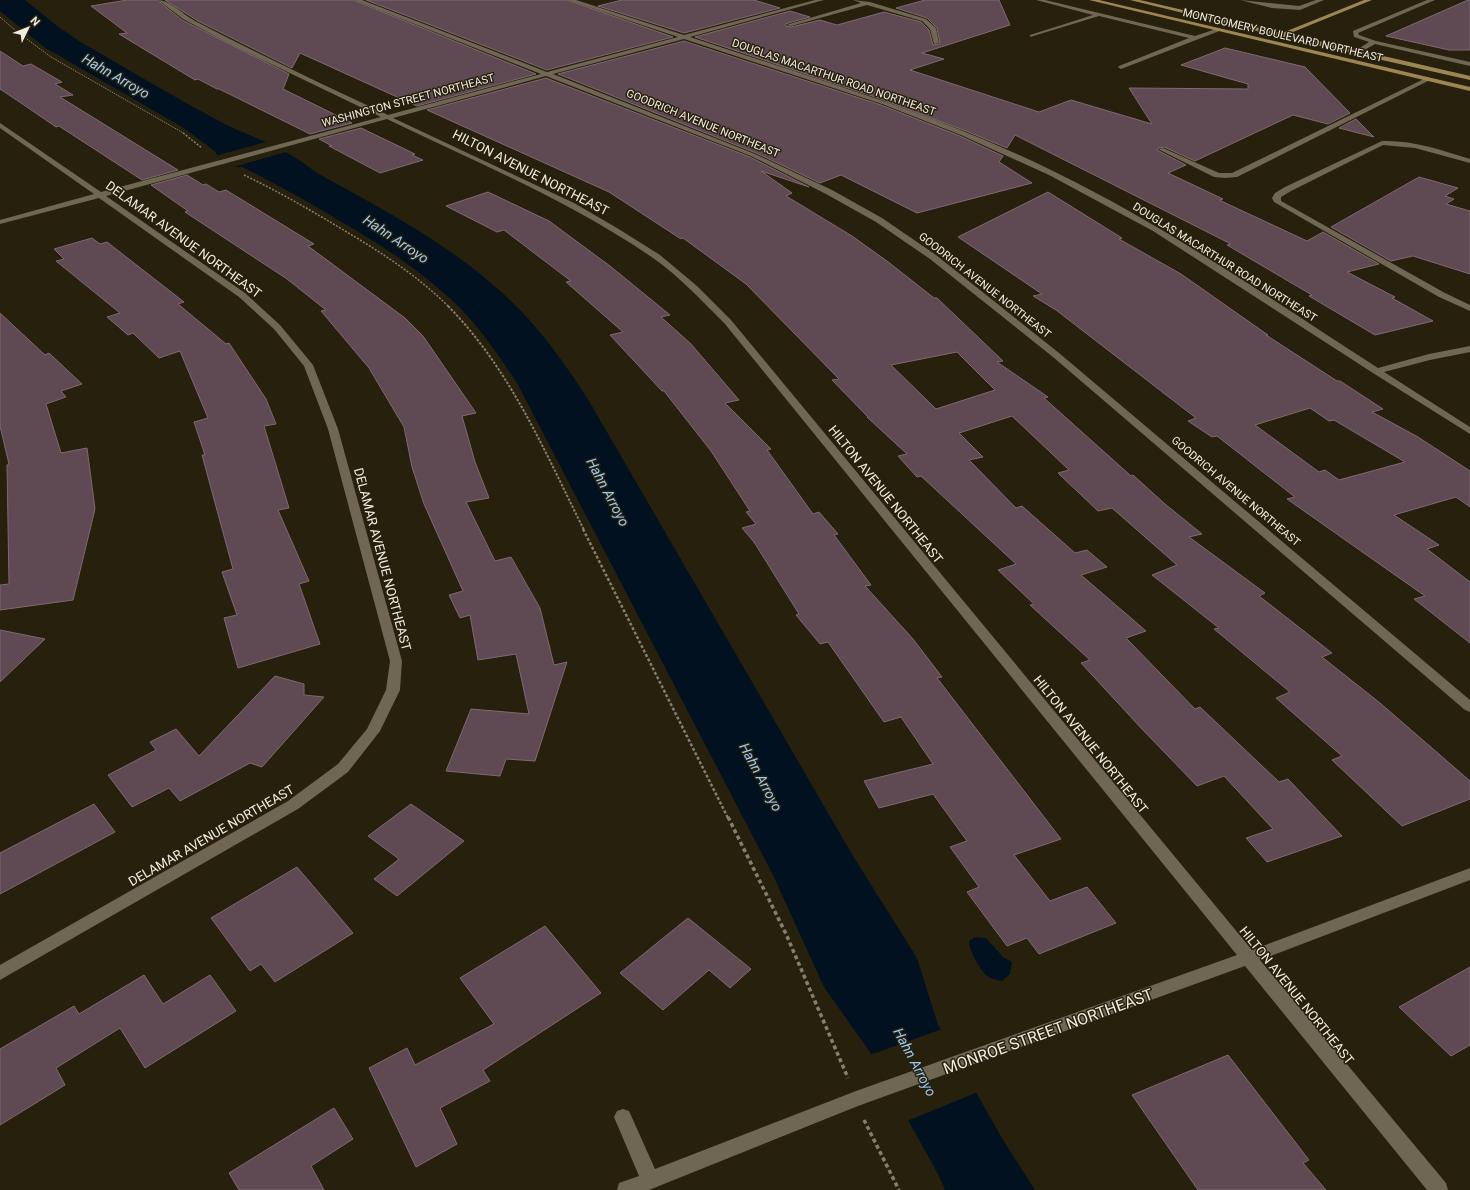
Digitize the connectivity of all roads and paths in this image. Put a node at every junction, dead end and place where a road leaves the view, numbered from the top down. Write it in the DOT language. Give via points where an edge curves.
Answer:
graph roads {
  1 [pos="161,0"];
  2 [pos="357,0"];
  3 [pos="571,0"];
  4 [pos="791,0"];
  5 [pos="821,0"];
  6 [pos="856,0"];
  7 [pos="881,0"];
  8 [pos="1039,0"];
  9 [pos="1092,0"];
  10 [pos="1133,0"];
  11 [pos="1243,0"];
  12 [pos="1322,0"];
  13 [pos="1368,0"];
  14 [pos="1432,0"];
  15 [pos="1074,3"];
  16 [pos="806,4"];
  17 [pos="868,4"];
  18 [pos="1063,6"];
  19 [pos="1098,14"];
  20 [pos="0,17"];
  21 [pos="789,25"];
  22 [pos="1219,30"];
  23 [pos="1282,34"];
  24 [pos="1032,36"];
  25 [pos="685,37"];
  26 [pos="1195,38"];
  27 [pos="1265,41"];
  28 [pos="1374,42"];
  29 [pos="936,43"];
  30 [pos="1357,52"];
  31 [pos="1470,64"];
  32 [pos="1121,67"];
  33 [pos="549,74"];
  34 [pos="1470,78"];
  35 [pos="1428,79"];
  36 [pos="1470,89"];
  37 [pos="388,116"];
  38 [pos="0,125"];
  39 [pos="1161,149"];
  40 [pos="1470,161"];
  41 [pos="222,162"];
  42 [pos="100,195"];
  43 [pos="0,222"];
  44 [pos="1470,308"];
  45 [pos="1470,349"];
  46 [pos="1376,370"];
  47 [pos="1470,431"];
  48 [pos="1470,707"];
  49 [pos="1470,874"];
  50 [pos="1249,958"];
  51 [pos="0,973"];
  52 [pos="856,1099"];
  53 [pos="622,1117"];
  54 [pos="650,1180"];
  55 [pos="626,1190"];
  56 [pos="899,1190"];
  57 [pos="1438,1190"];
  1 -- 37 [label="street, HILTON AVENUE NORTHEAST" via="185,18 234,44"];
  2 -- 33 [label="street, GOODRICH AVENUE NORTHEAST"];
  3 -- 25 [label="street, DOUGLAS MACARTHUR ROAD NORTHEAST"];
  4 -- 16 [label="street"];
  5 -- 16 [label="street, WASHINGTON STREET NORTHEAST"];
  6 -- 17 [label="street"];
  7 -- 17 [label="street"];
  8 -- 18 [label="street"];
  9 -- 22 [label="main road, MONTGOMERY BOULEVARD NORTHEAST"];
  10 -- 23 [label="main road, MONTGOMERY BOULEVARD NORTHEAST"];
  11 -- 12 [label="street" via="1286,8 1300,8"];
  13 -- 23 [label="main road"];
  14 -- 28 [label="street" via="1355,32 1356,36"];
  15 -- 18 [label="street"];
  16 -- 25 [label="street, WASHINGTON STREET NORTHEAST"];
  17 -- 21 [label="street"];
  17 -- 29 [label="street" via="924,20 933,28"];
  18 -- 19 [label="street"];
  19 -- 24 [label="street"];
  19 -- 26 [label="street"];
  20 -- 41 [label="path" via="50,56 173,127"];
  22 -- 26 [label="street"];
  22 -- 27 [label="main road, MONTGOMERY BOULEVARD NORTHEAST"];
  23 -- 27 [label="main road"];
  23 -- 30 [label="main road, MONTGOMERY BOULEVARD NORTHEAST"];
  25 -- 33 [label="street, WASHINGTON STREET NORTHEAST"];
  25 -- 46 [label="street, DOUGLAS MACARTHUR ROAD NORTHEAST" via="884,103 1052,173 1156,229"];
  26 -- 32 [label="street"];
  27 -- 35 [label="main road, MONTGOMERY BOULEVARD NORTHEAST"];
  28 -- 30 [label="street"];
  28 -- 31 [label="street"];
  30 -- 34 [label="main road, MONTGOMERY BOULEVARD NORTHEAST"];
  33 -- 37 [label="street, WASHINGTON STREET NORTHEAST"];
  33 -- 48 [label="street, GOODRICH AVENUE NORTHEAST" via="753,155 879,220 933,257 1056,355"];
  35 -- 36 [label="main road, MONTGOMERY BOULEVARD NORTHEAST"];
  35 -- 39 [label="street" via="1234,175 1217,175"];
  37 -- 41 [label="street, WASHINGTON STREET NORTHEAST"];
  37 -- 50 [label="street, HILTON AVENUE NORTHEAST" via="571,205 657,257 694,288 728,322"];
  38 -- 42 [label="street, DELAMAR AVENUE NORTHEAST"];
  40 -- 44 [label="street" via="1407,144 1382,143 1276,198 1278,202 1308,220"];
  41 -- 42 [label="street, WASHINGTON STREET NORTHEAST"];
  41 -- 52 [label="path" via="282,193 394,261 446,303 495,364 520,404 786,934"];
  42 -- 43 [label="street, WASHINGTON STREET NORTHEAST"];
  42 -- 51 [label="street, DELAMAR AVENUE NORTHEAST" via="242,295 277,327 308,364 333,429 396,661 393,690 373,731 343,768 293,805"];
  45 -- 46 [label="street"];
  46 -- 47 [label="street, DOUGLAS MACARTHUR ROAD NORTHEAST"];
  49 -- 50 [label="street, MONROE STREET NORTHEAST"];
  50 -- 52 [label="street, MONROE STREET NORTHEAST"];
  50 -- 57 [label="street, HILTON AVENUE NORTHEAST"];
  52 -- 54 [label="street, MONROE STREET NORTHEAST"];
  52 -- 56 [label="path" via="868,1132"];
  53 -- 54 [label="street"];
  54 -- 55 [label="street, MONROE STREET NORTHEAST"];
}
